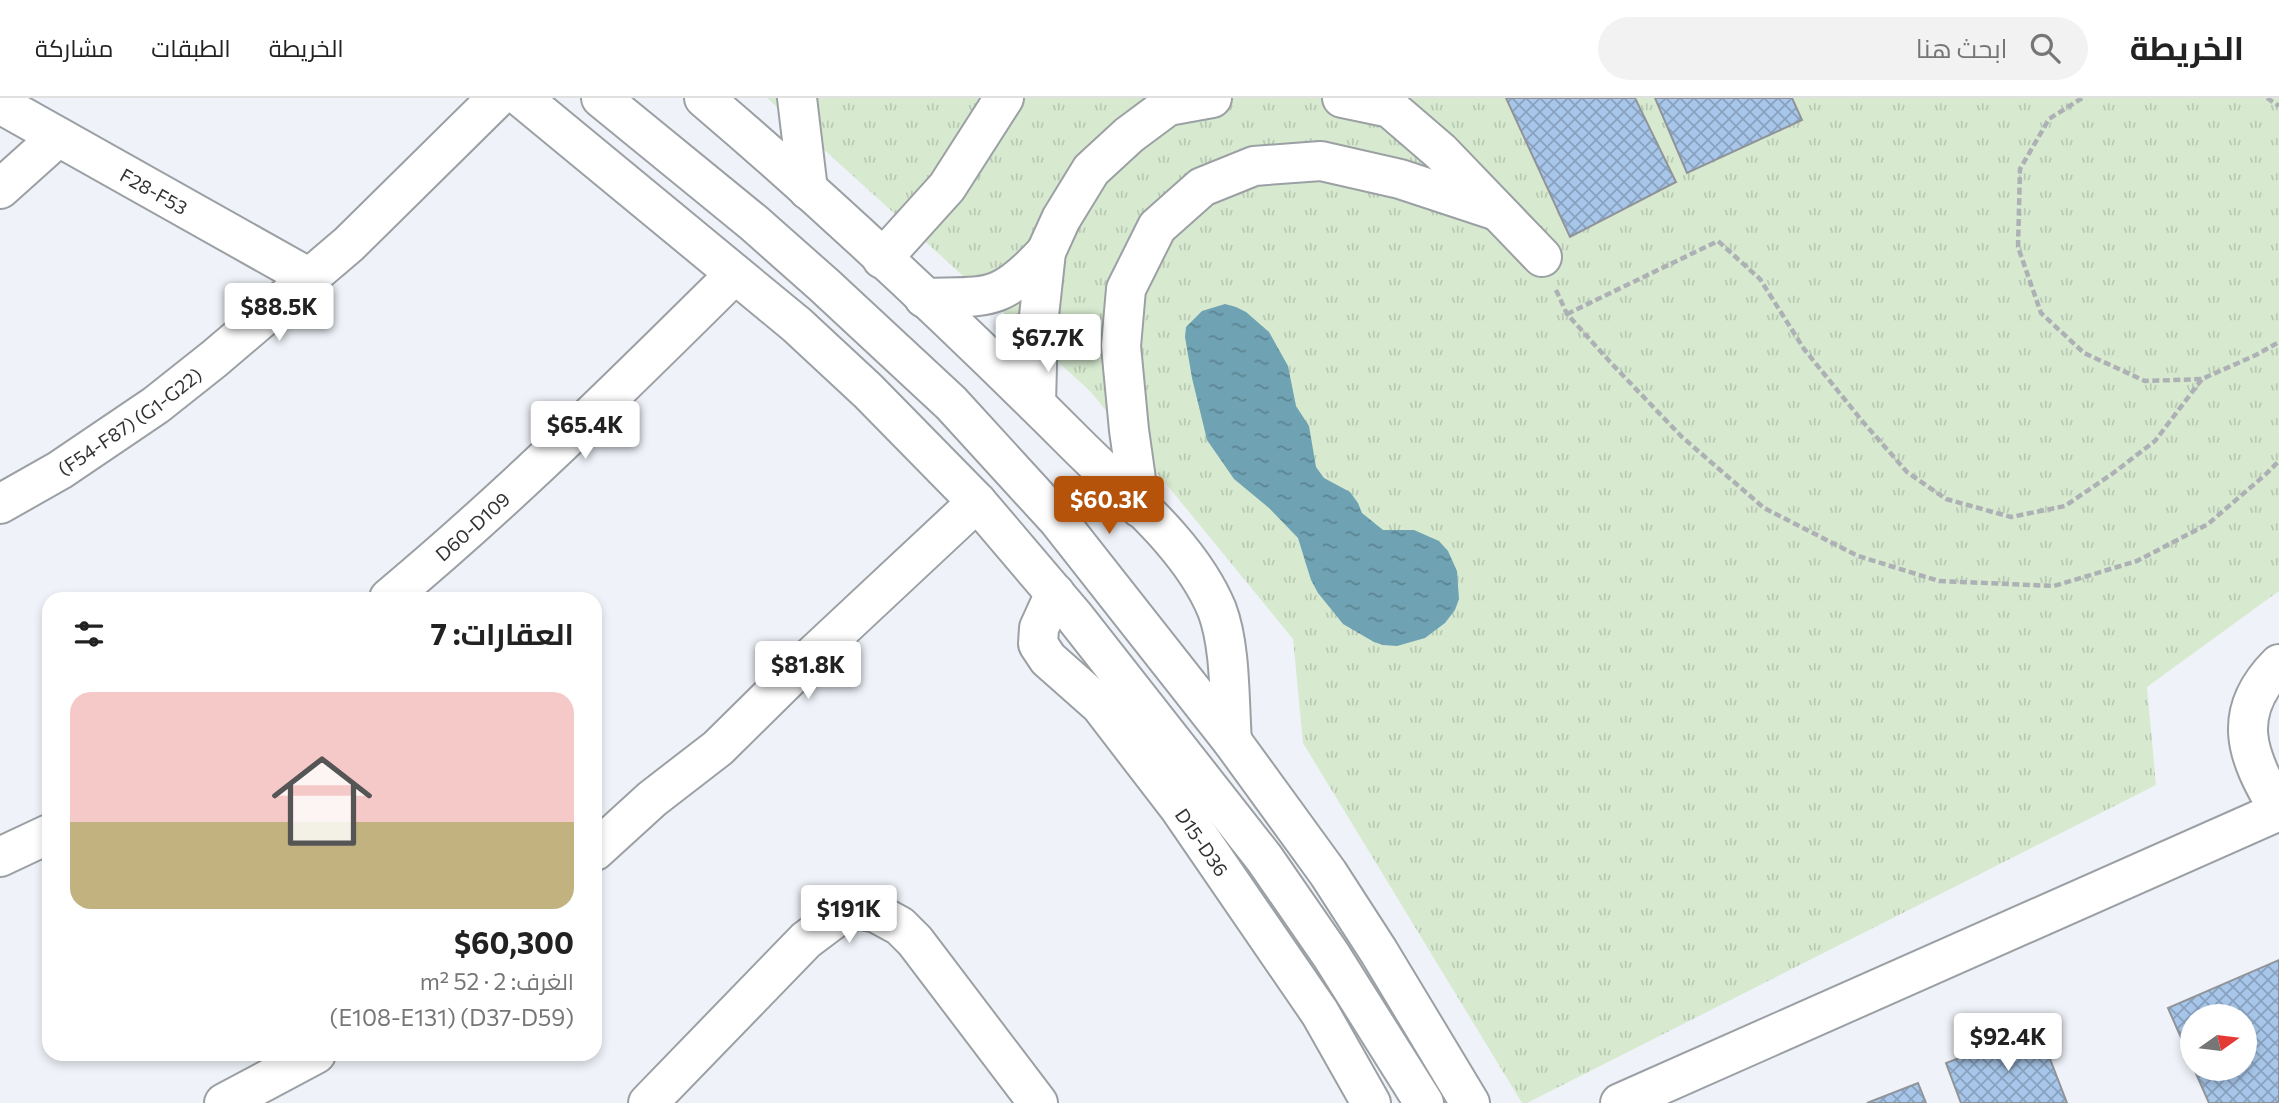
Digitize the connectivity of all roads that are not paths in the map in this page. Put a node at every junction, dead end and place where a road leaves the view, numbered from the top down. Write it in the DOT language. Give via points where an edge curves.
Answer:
graph roads {
  1 [pos="497,98"];
  2 [pos="522,98"];
  3 [pos="601,98"];
  4 [pos="704,98"];
  5 [pos="797,98"];
  6 [pos="1004,98"];
  7 [pos="1212,98"];
  8 [pos="1342,98"];
  9 [pos="1170,102"];
  10 [pos="0,104"];
  11 [pos="58,137"];
  12 [pos="0,189"];
  13 [pos="808,190"];
  14 [pos="1497,211"];
  15 [pos="1046,252"];
  16 [pos="1542,257"];
  17 [pos="882,259"];
  18 [pos="735,274"];
  19 [pos="308,277"];
  20 [pos="924,298"];
  21 [pos="1036,404"];
  22 [pos="977,502"];
  23 [pos="0,504"];
  24 [pos="1140,508"];
  25 [pos="396,592"];
  26 [pos="1055,593"];
  27 [pos="2279,664"];
  28 [pos="1232,741"];
  29 [pos="2279,810"];
  30 [pos="42,837"];
  31 [pos="602,845"];
  32 [pos="0,857"];
  33 [pos="303,1061"];
  34 [pos="224,1103"];
  35 [pos="648,1103"];
  36 [pos="1038,1103"];
  37 [pos="1371,1103"];
  38 [pos="1424,1103"];
  39 [pos="1470,1103"];
  40 [pos="1620,1103"];
  1 -- 19 [label="street, (F54-F87) (G1-G22)" via="349,244"];
  2 -- 18 [label="street"];
  3 -- 28 [label="street" via="764,232 951,403 1058,520"];
  4 -- 13 [label="street"];
  5 -- 13 [label="street"];
  6 -- 17 [label="street" via="947,187"];
  7 -- 9 [label="street"];
  8 -- 14 [label="street" via="1390,108 1441,152"];
  9 -- 15 [label="street" via="1091,170 1060,219"];
  10 -- 11 [label="street, F28-F53"];
  11 -- 12 [label="street"];
  11 -- 19 [label="street, F28-F53"];
  13 -- 17 [label="street"];
  14 -- 16 [label="street"];
  14 -- 24 [label="street" via="1400,179 1321,161 1254,166 1202,187 1157,228 1126,289 1121,346"];
  15 -- 20 [label="street" via="1018,281 1000,292"];
  15 -- 21 [label="street"];
  17 -- 20 [label="street"];
  18 -- 22 [label="street" via="868,391"];
  18 -- 25 [label="street, D60-D109" via="472,528"];
  19 -- 23 [label="street, (F54-F87) (G1-G22)" via="156,405"];
  20 -- 21 [label="street"];
  21 -- 24 [label="street"];
  22 -- 26 [label="street"];
  22 -- 31 [label="street" via="718,748"];
  24 -- 28 [label="street" via="1198,573 1217,611 1226,652"];
  26 -- 37 [label="street, D15-D36" via="1039,628 1038,644 1048,659 1100,705 1180,809 1320,1013"];
  26 -- 38 [label="street" via="1264,858"];
  27 -- 29 [label="street" via="2264,679 2250,705 2247,736"];
  28 -- 39 [label="street" via="1328,873"];
  29 -- 40 [label="street"];
  30 -- 32 [label="street"];
  33 -- 34 [label="street"];
  35 -- 36 [label="street" via="806,940 834,919 862,910 889,918 915,941"];
}
